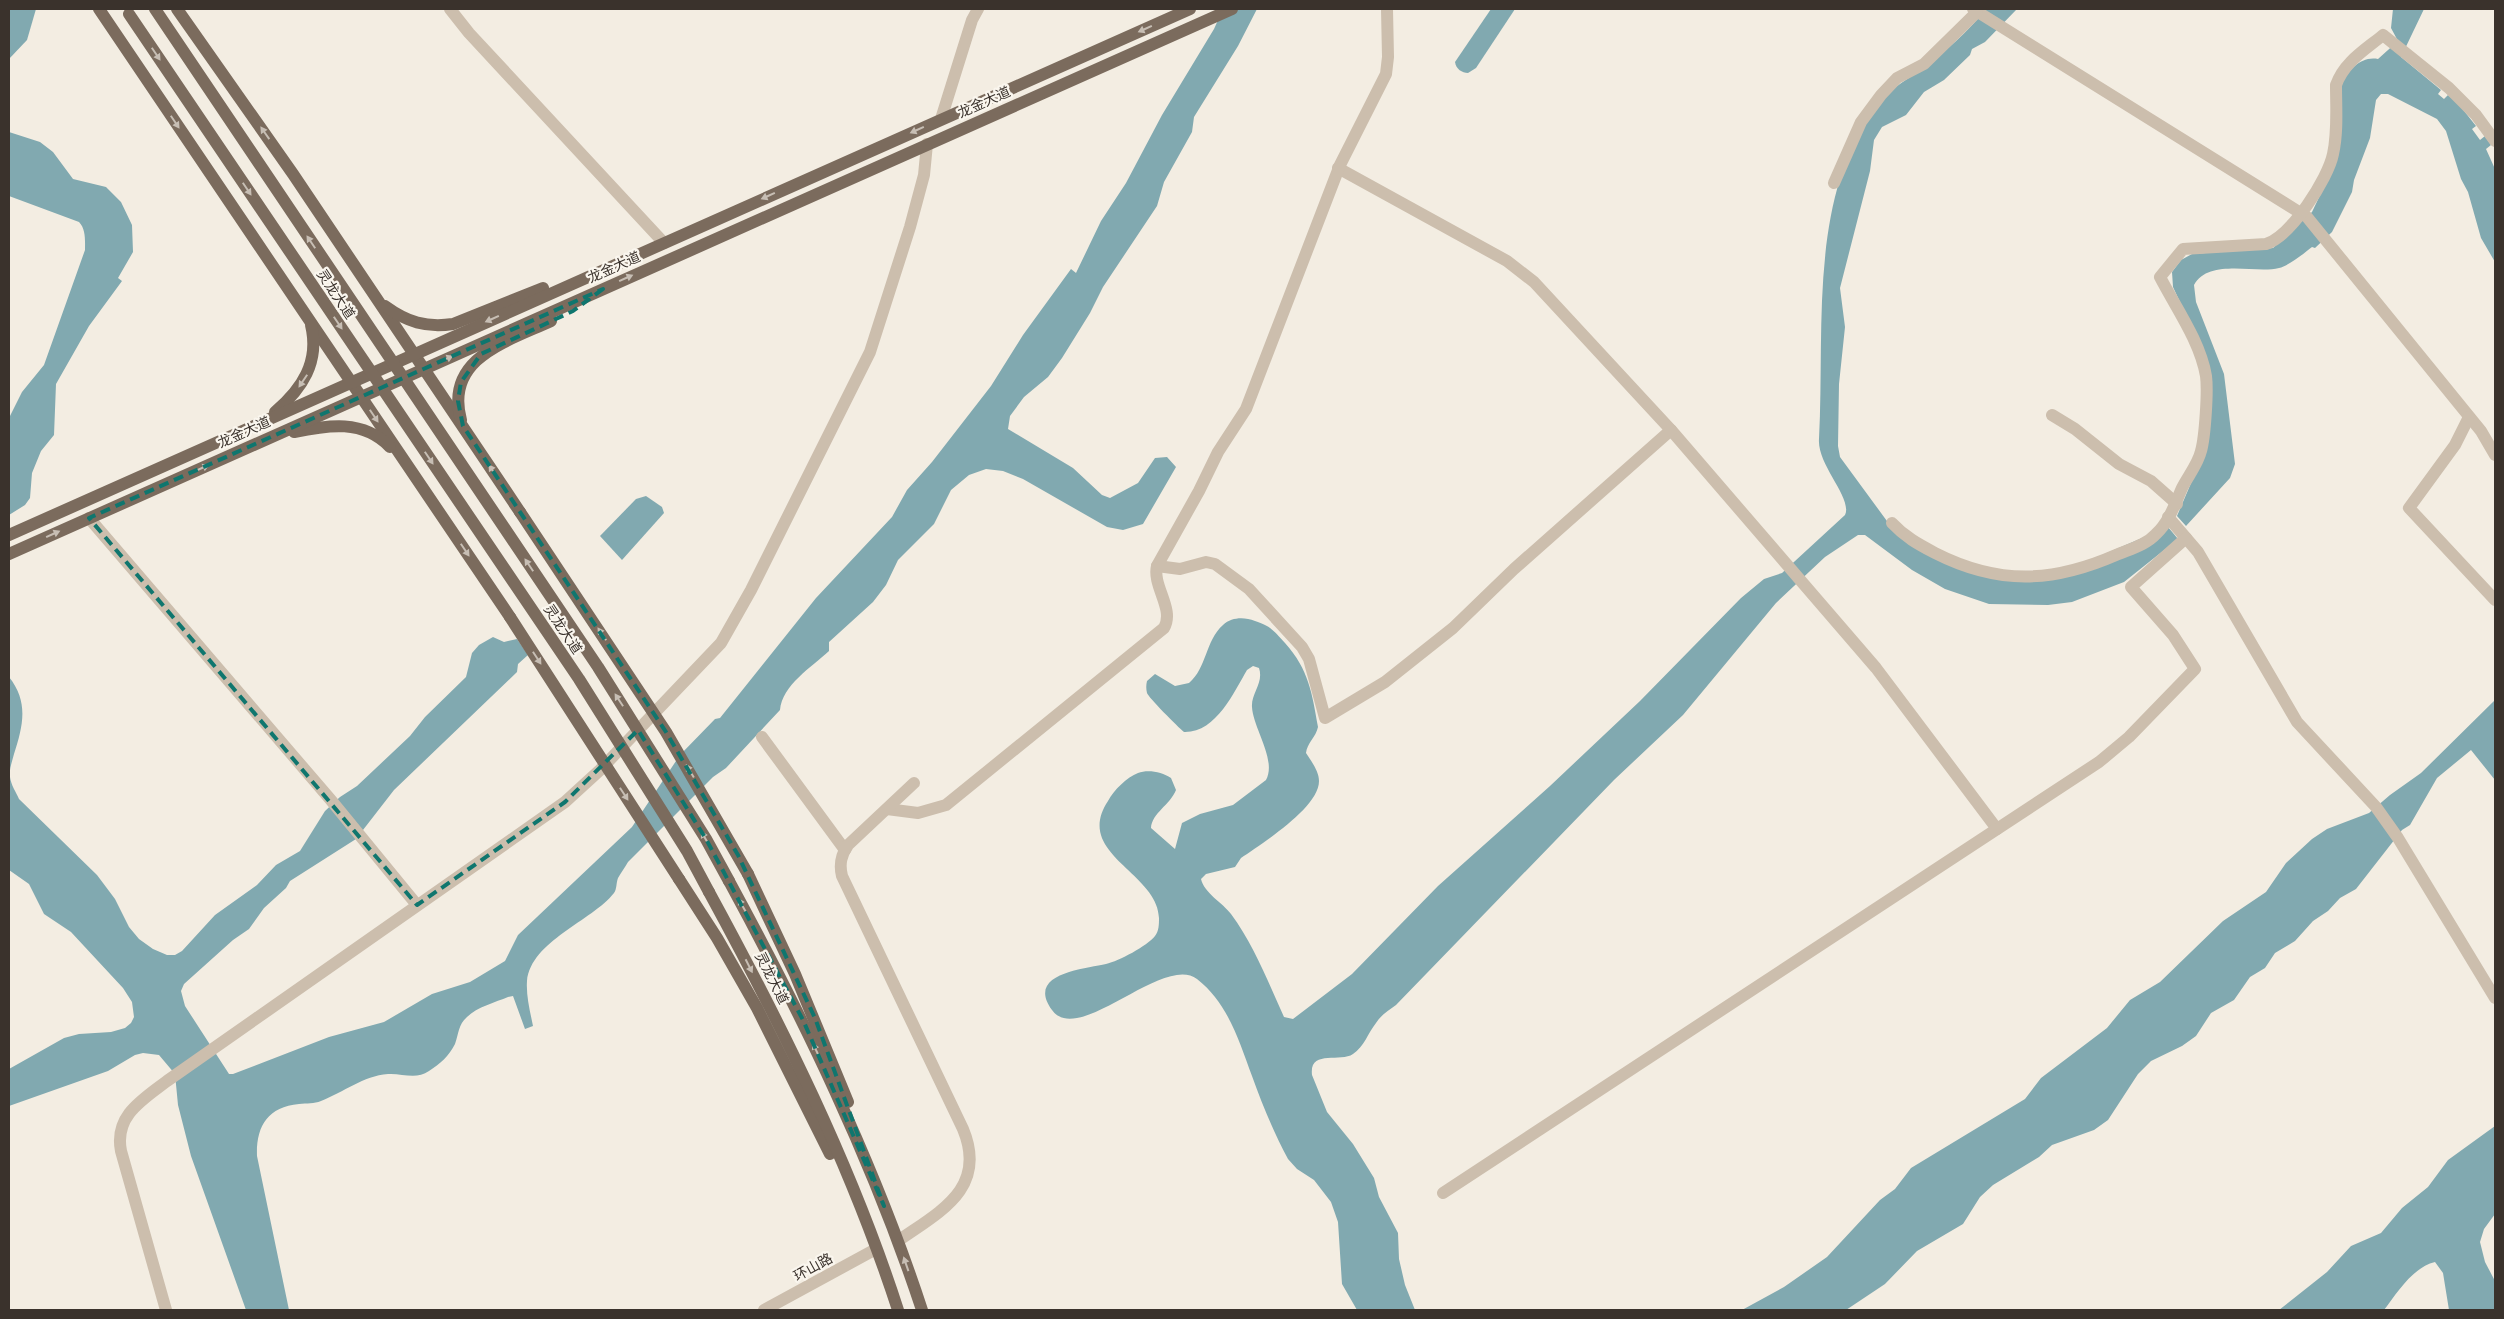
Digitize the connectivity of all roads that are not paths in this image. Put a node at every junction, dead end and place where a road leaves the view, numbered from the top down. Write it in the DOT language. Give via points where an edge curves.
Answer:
graph roads {
  1 [pos="99,9"];
  2 [pos="155,9"];
  3 [pos="177,9"];
  4 [pos="450,9"];
  5 [pos="978,9"];
  6 [pos="1190,9"];
  7 [pos="1387,9"];
  8 [pos="128,11"];
  9 [pos="1226,11"];
  10 [pos="1977,12"];
  11 [pos="941,119"];
  12 [pos="2495,141"];
  13 [pos="927,144"];
  14 [pos="1338,168"];
  15 [pos="1834,183"];
  16 [pos="2304,215"];
  17 [pos="664,243"];
  18 [pos="589,276"];
  19 [pos="603,289"];
  20 [pos="378,300"];
  21 [pos="308,318"];
  22 [pos="414,354"];
  23 [pos="424,369"];
  24 [pos="351,382"];
  25 [pos="361,397"];
  26 [pos="2052,415"];
  27 [pos="2469,417"];
  28 [pos="265,421"];
  29 [pos="1671,430"];
  30 [pos="467,433"];
  31 [pos="272,436"];
  32 [pos="2495,455"];
  33 [pos="405,462"];
  34 [pos="2177,504"];
  35 [pos="2168,517"];
  36 [pos="89,518"];
  37 [pos="1892,523"];
  38 [pos="9,535"];
  39 [pos="2186,538"];
  40 [pos="9,554"];
  41 [pos="1157,566"];
  42 [pos="2495,600"];
  43 [pos="762,737"];
  44 [pos="914,783"];
  45 [pos="887,809"];
  46 [pos="1997,829"];
  47 [pos="845,850"];
  48 [pos="416,905"];
  49 [pos="2495,998"];
  50 [pos="1443,1193"];
  51 [pos="854,1194"];
  52 [pos="884,1206"];
  53 [pos="898,1241"];
  54 [pos="876,1248"];
  55 [pos="166,1310"];
  56 [pos="764,1310"];
  57 [pos="898,1310"];
  58 [pos="922,1310"];
  1 -- 21 [label="main road, one-way"];
  52 -- 2 [label="main road, 灵龙大道, one-way, bridge" via="803,1020 706,839 598,667"];
  20 -- 3 [label="main road, one-way"];
  4 -- 17 [label="street"];
  5 -- 11 [label="street"];
  6 -- 11 [label="main road, 龙金大道, one-way"];
  7 -- 14 [label="street" via="1387,69"];
  8 -- 51 [label="main road, 灵龙大道, one-way, bridge" via="579,679 687,851 782,1030"];
  9 -- 13 [label="main road, 龙金大道"];
  10 -- 15 [label="street" via="1924,64 1897,78 1880,95 1861,122"];
  10 -- 16 [label="street"];
  11 -- 17 [label="main road, 龙金大道, one-way"];
  12 -- 16 [label="street" via="2476,115 2449,88 2383,35 2348,64 2339,77 2332,157"];
  19 -- 13 [label="main road, 龙金大道, one-way"];
  13 -- 48 [label="street" via="924,175 905,246 870,352 763,567 721,643 580,790"];
  14 -- 29 [label="street" via="1521,270"];
  14 -- 41 [label="street" via="1246,408 1218,452"];
  16 -- 27 [label="street"];
  16 -- 34 [label="street" via="2266,244 2183,249 2160,277 2197,346 2206,380 2201,453"];
  17 -- 18 [label="main road, 龙金大道"];
  18 -- 20 [label="main road" via="546,287 442,326 411,322"];
  18 -- 22 [label="main road, 龙金大道, one-way"];
  23 -- 19 [label="main road, 龙金大道, one-way"];
  19 -- 30 [label="main road" via="574,311 487,351 475,360 465,374 459,392 460,418"];
  20 -- 22 [label="main road"];
  21 -- 24 [label="main road"];
  21 -- 28 [label="main road, one-way" via="314,343 309,370 289,398"];
  22 -- 23 [label="main road"];
  22 -- 24 [label="main road, 龙金大道"];
  23 -- 25 [label="main road, 龙金大道"];
  23 -- 30 [label="main road"];
  24 -- 25 [label="main road"];
  24 -- 28 [label="main road, 龙金大道"];
  25 -- 31 [label="main road, 龙金大道"];
  25 -- 33 [label="main road, one-way"];
  26 -- 34 [label="street" via="2119,464 2151,480"];
  27 -- 32 [label="street"];
  27 -- 42 [label="street" via="2455,446 2409,508"];
  28 -- 38 [label="main road, 龙金大道"];
  29 -- 41 [label="street" via="1514,569 1453,628 1385,682 1325,718 1309,659 1302,647 1249,589 1215,564 1206,562 1180,569"];
  29 -- 46 [label="street" via="1876,668"];
  52 -- 30 [label="main road, one-way, bridge" via="826,1045 727,835 656,717"];
  31 -- 33 [label="main road" via="331,424 351,426 378,437"];
  36 -- 31 [label="main road, 龙金大道, one-way"];
  33 -- 51 [label="main road, one-way, bridge" via="510,617 679,879 753,1000 822,1139"];
  34 -- 35 [label="street"];
  35 -- 37 [label="street" via="2157,534 2143,544 2064,574 2028,578 1961,566 1906,538"];
  35 -- 39 [label="street"];
  40 -- 36 [label="main road, 龙金大道, one-way"];
  36 -- 48 [label="street" via="330,799"];
  39 -- 46 [label="street" via="2131,587 2173,635 2195,669 2119,747"];
  39 -- 49 [label="street" via="2198,552 2298,722 2376,807"];
  41 -- 45 [label="street" via="1155,574 1167,616 1160,631 946,805 918,813"];
  43 -- 47 [label="street"];
  44 -- 45 [label="street"];
  45 -- 47 [label="street"];
  46 -- 50 [label="street"];
  47 -- 53 [label="street" via="840,865 842,876 963,1128 970,1152 967,1179 955,1198"];
  48 -- 55 [label="street" via="167,1081 128,1114 120,1138 121,1151"];
  51 -- 54 [label="main road, 灵龙大道"];
  52 -- 53 [label="main road, 灵龙大道"];
  58 -- 53 [label="main road, 灵龙大道, one-way"];
  54 -- 56 [label="street, 环山路"];
  54 -- 57 [label="main road, 灵龙大道"];
}
